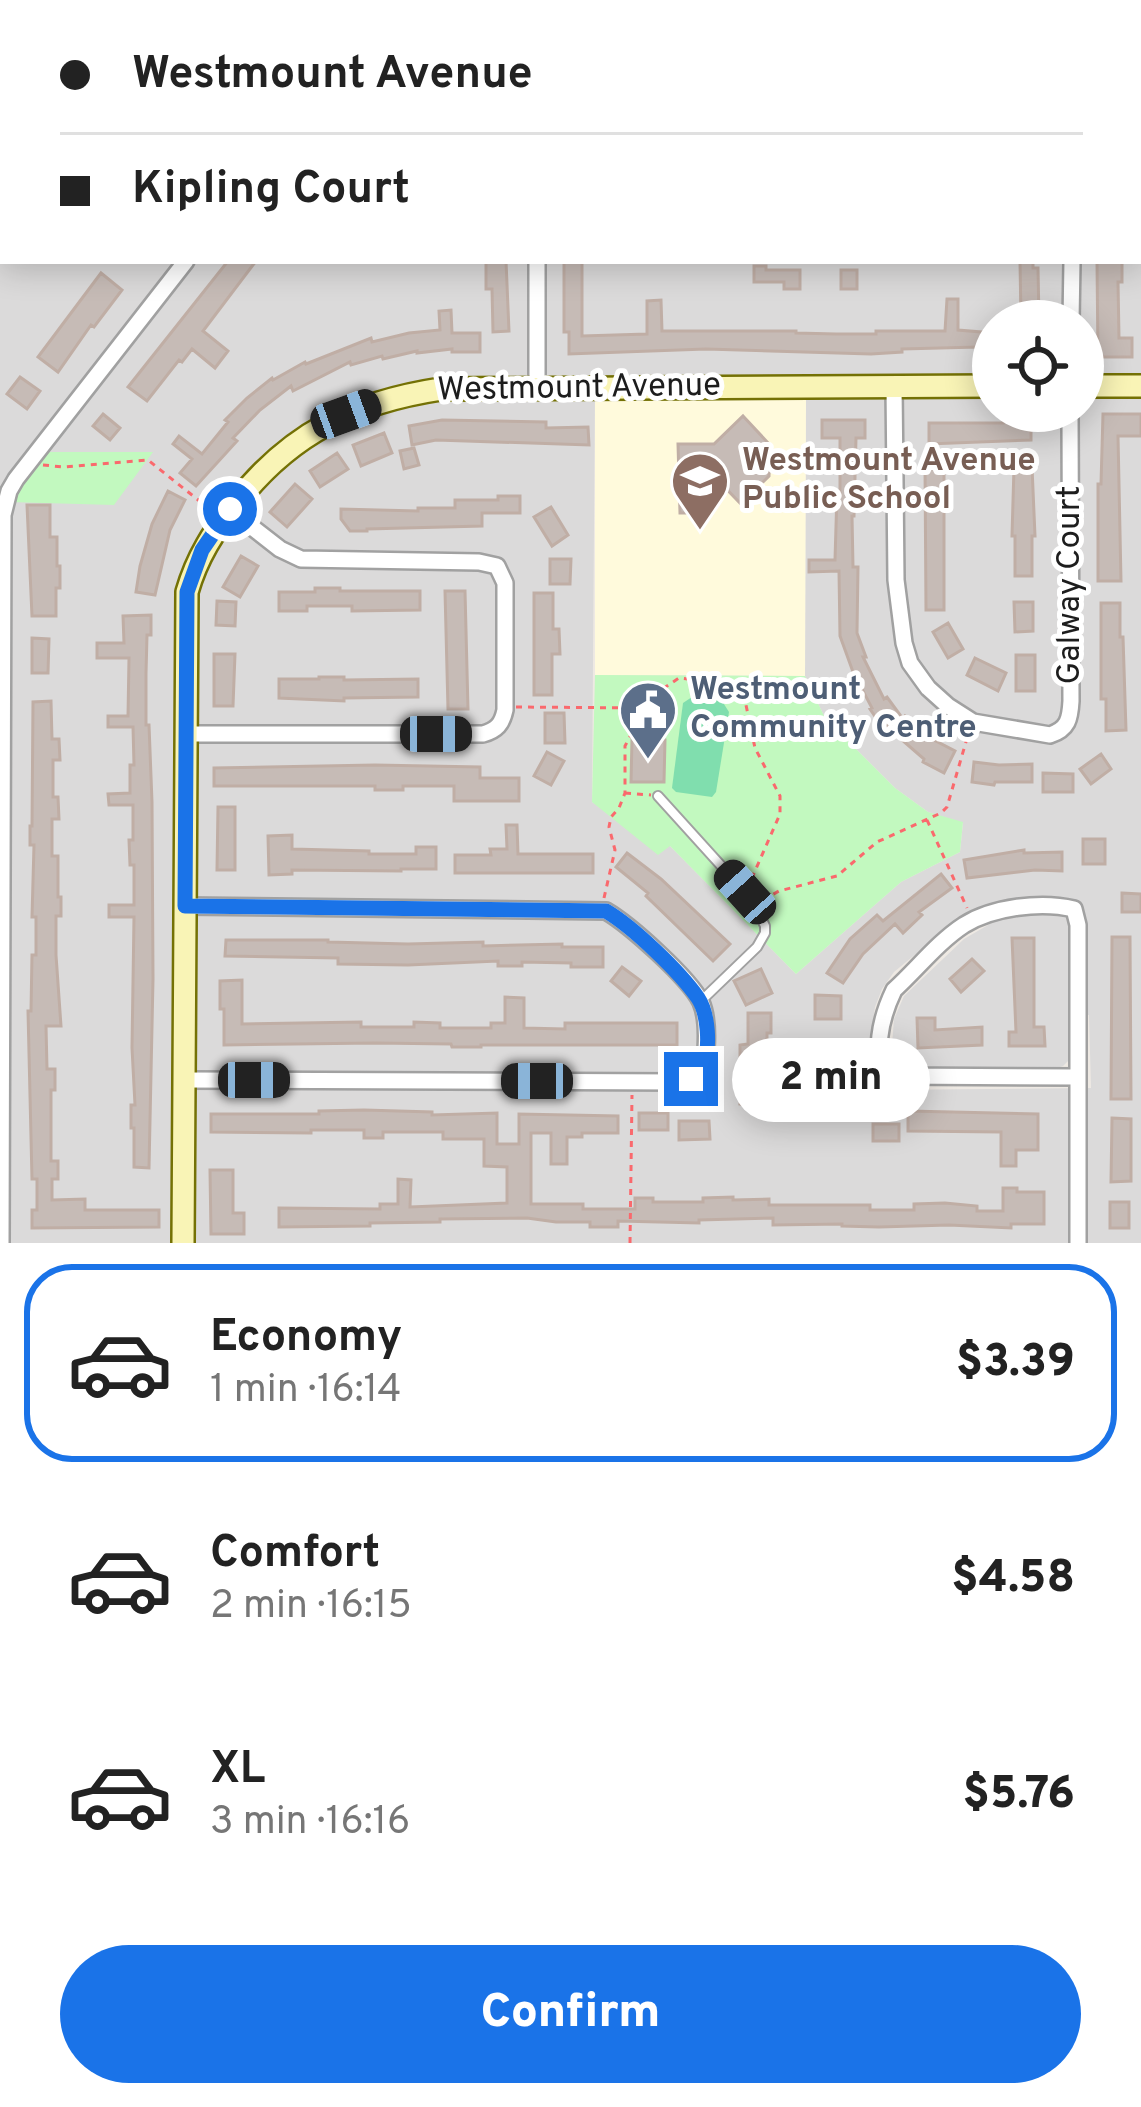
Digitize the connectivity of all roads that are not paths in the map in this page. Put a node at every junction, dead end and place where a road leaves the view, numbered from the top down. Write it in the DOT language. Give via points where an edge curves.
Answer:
graph roads {
  1 [pos="184,264"];
  2 [pos="536,264"];
  3 [pos="1072,264"];
  4 [pos="1071,300"];
  5 [pos="894,386"];
  6 [pos="972,386"];
  7 [pos="1104,386"];
  8 [pos="1141,386"];
  9 [pos="537,388"];
  10 [pos="1070,432"];
  11 [pos="8,479"];
  12 [pos="227,514"];
  13 [pos="184,734"];
  14 [pos="658,796"];
  15 [pos="185,906"];
  16 [pos="700,1002"];
  17 [pos="1078,1077"];
  18 [pos="185,1080"];
  19 [pos="1,1243"];
  20 [pos="183,1243"];
  21 [pos="1078,1243"];
  1 -- 11 [label="street"];
  2 -- 9 [label="street"];
  3 -- 4 [label="street"];
  5 -- 6 [label="street, Westmount Avenue"];
  5 -- 9 [label="street, Westmount Avenue"];
  5 -- 10 [label="street, Galway Court" via="904,643 928,688 973,722 1050,735 1070,720"];
  7 -- 8 [label="street"];
  9 -- 12 [label="street, Westmount Avenue" via="441,389 346,414 280,454"];
  11 -- 19 [label="street" via="1,528"];
  12 -- 13 [label="street, Westmount Avenue" via="187,592"];
  12 -- 13 [label="street" via="301,559 497,566 505,583 505,707 495,730 483,734"];
  13 -- 15 [label="street, Westmount Avenue"];
  14 -- 16 [label="lane" via="755,904 765,926 763,940"];
  15 -- 16 [label="street" via="601,910 659,955"];
  15 -- 18 [label="street, Westmount Avenue"];
  16 -- 18 [label="street" via="704,1064 679,1082"];
  17 -- 17 [label="street" via="887,1073 882,1029 895,990 973,921 1024,908 1074,909"];
  17 -- 21 [label="street"];
  18 -- 20 [label="street, Westmount Avenue"];
}
